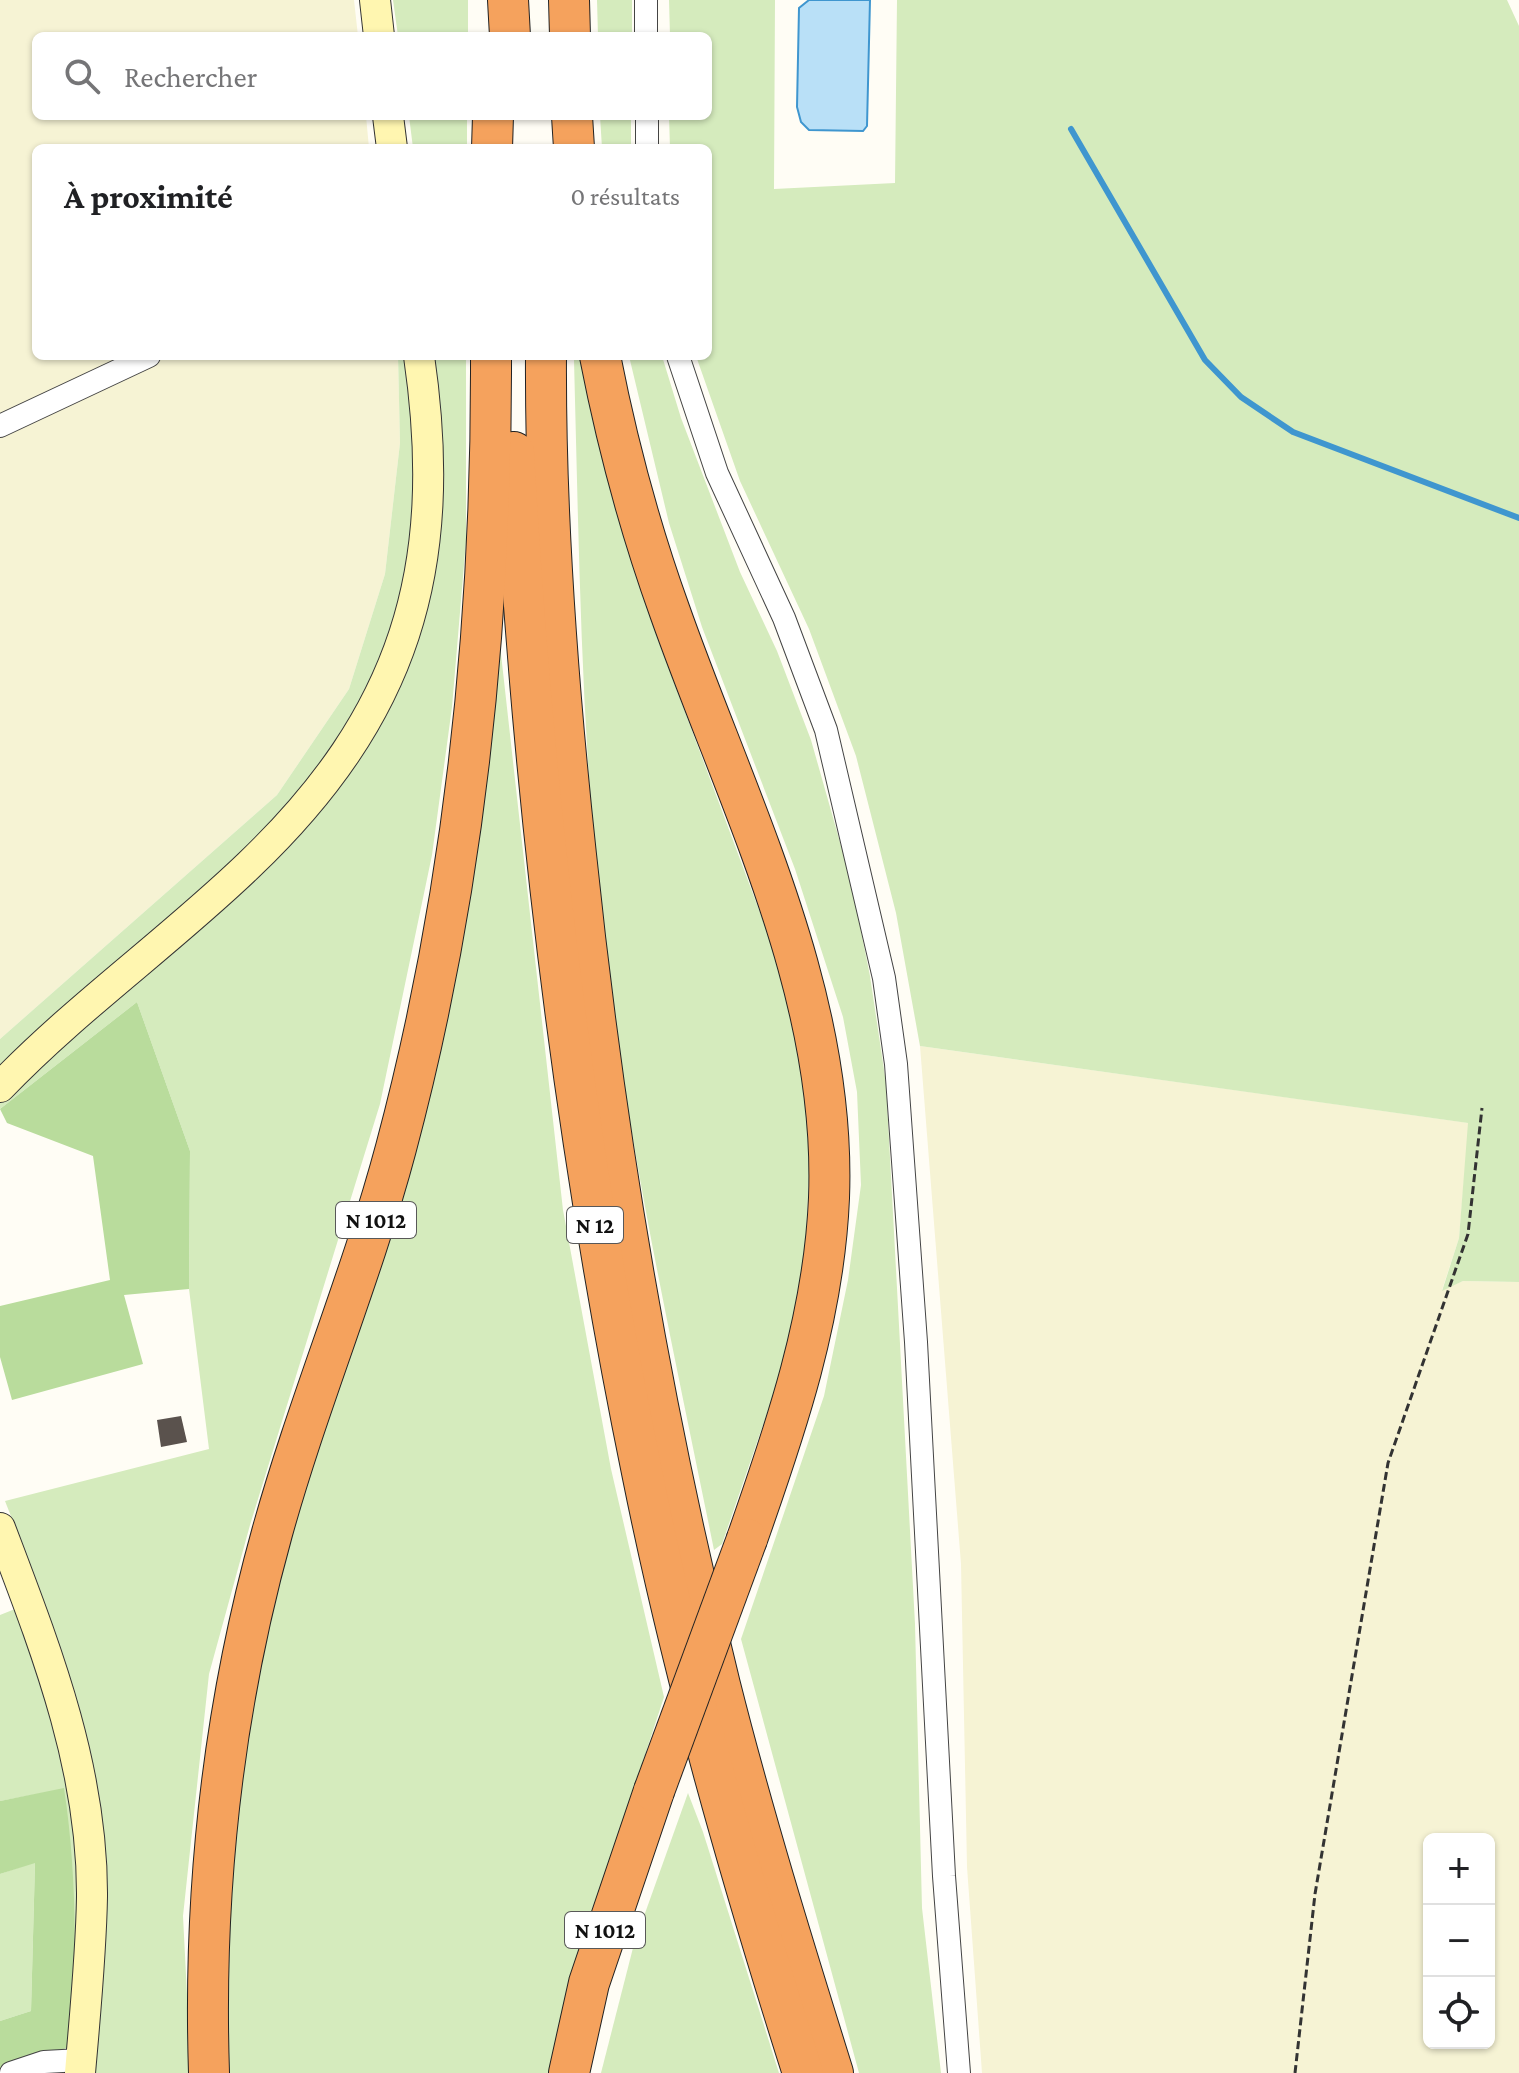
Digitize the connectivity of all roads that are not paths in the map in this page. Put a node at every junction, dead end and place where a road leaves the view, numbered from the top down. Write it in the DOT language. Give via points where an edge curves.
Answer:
graph roads {
  1 [pos="375,0"];
  2 [pos="500,0"];
  3 [pos="508,0"];
  4 [pos="548,0"];
  5 [pos="569,0"];
  6 [pos="646,0"];
  7 [pos="379,32"];
  8 [pos="498,32"];
  9 [pos="510,32"];
  10 [pos="548,32"];
  11 [pos="570,32"];
  12 [pos="646,32"];
  13 [pos="388,120"];
  14 [pos="493,120"];
  15 [pos="513,120"];
  16 [pos="547,120"];
  17 [pos="572,120"];
  18 [pos="647,120"];
  19 [pos="392,144"];
  20 [pos="492,144"];
  21 [pos="513,144"];
  22 [pos="547,144"];
  23 [pos="574,144"];
  24 [pos="647,144"];
  25 [pos="140,360"];
  26 [pos="420,360"];
  27 [pos="491,360"];
  28 [pos="512,360"];
  29 [pos="546,360"];
  30 [pos="601,360"];
  31 [pos="679,360"];
  32 [pos="0,426"];
  33 [pos="0,1087"];
  34 [pos="0,1528"];
  35 [pos="80,2066"];
  36 [pos="11,2073"];
  37 [pos="209,2073"];
  38 [pos="569,2073"];
  39 [pos="803,2073"];
  40 [pos="833,2073"];
  41 [pos="959,2073"];
  1 -- 7 [label="street"];
  2 -- 8 [label="highway"];
  3 -- 9 [label="highway"];
  4 -- 10 [label="highway"];
  5 -- 11 [label="highway"];
  6 -- 12 [label="street"];
  13 -- 19 [label="street"];
  14 -- 20 [label="highway"];
  15 -- 21 [label="highway"];
  16 -- 22 [label="highway"];
  17 -- 23 [label="highway"];
  18 -- 24 [label="street"];
  25 -- 32 [label="street"];
  26 -- 33 [label="street" via="428,414 429,521 413,605 388,682 347,755 248,867"];
  27 -- 37 [label="highway, N 1012" via="486,577 459,845 432,994 396,1146 271,1534 234,1698 212,1873"];
  28 -- 39 [label="highway, N 12" via="519,555 536,761 554,939 592,1209 642,1476 687,1668 724,1813"];
  29 -- 40 [label="highway, N 12" via="546,471 566,763 623,1222 659,1415 721,1687"];
  30 -- 38 [label="highway, N 1012, bridge" via="647,544 804,986 823,1082 829,1195 822,1277 792,1409 589,1983"];
  31 -- 41 [label="street" via="717,473 784,618 826,730 884,978 896,1064 915,1327"];
  34 -- 35 [label="street" via="55,1676 86,1811 92,1897"];
  35 -- 36 [label="street" via="60,2059"];
}
